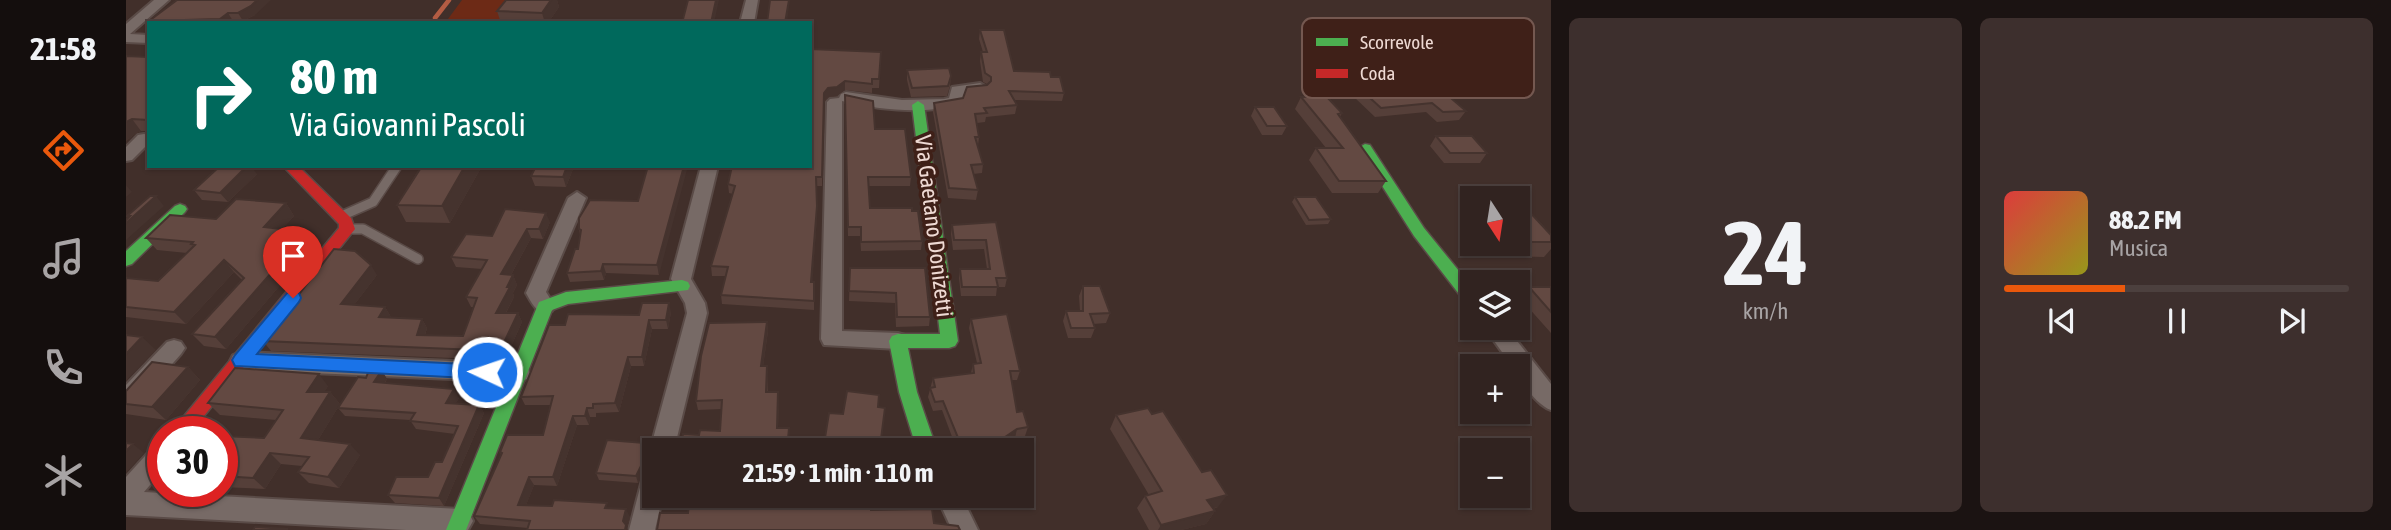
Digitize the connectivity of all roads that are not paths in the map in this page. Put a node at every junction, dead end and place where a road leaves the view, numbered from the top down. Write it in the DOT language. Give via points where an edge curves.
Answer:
graph roads {
  1 [pos="162,0"];
  2 [pos="752,0"];
  3 [pos="747,21"];
  4 [pos="126,31"];
  5 [pos="126,38"];
  6 [pos="147,39"];
  7 [pos="981,88"];
  8 [pos="918,105"];
  9 [pos="126,137"];
  10 [pos="147,139"];
  11 [pos="1365,148"];
  12 [pos="126,156"];
  13 [pos="292,168"];
  14 [pos="396,168"];
  15 [pos="709,168"];
  16 [pos="577,198"];
  17 [pos="180,209"];
  18 [pos="343,223"];
  19 [pos="418,259"];
  20 [pos="126,260"];
  21 [pos="1460,284"];
  22 [pos="682,286"];
  23 [pos="545,306"];
  24 [pos="1504,340"];
  25 [pos="898,341"];
  26 [pos="174,348"];
  27 [pos="241,360"];
  28 [pos="519,373"];
  29 [pos="126,400"];
  30 [pos="1551,401"];
  31 [pos="194,416"];
  32 [pos="665,438"];
  33 [pos="923,438"];
  34 [pos="147,471"];
  35 [pos="126,495"];
  36 [pos="126,503"];
  37 [pos="647,508"];
  38 [pos="954,508"];
  39 [pos="458,525"];
  40 [pos="642,530"];
  41 [pos="965,530"];
  1 -- 4 [label="street"];
  2 -- 3 [label="street"];
  5 -- 6 [label="street"];
  7 -- 8 [label="street, Via Gaetano Donizetti" via="957,90 956,101 951,103"];
  8 -- 25 [label="street, Via Gaetano Donizetti" via="948,341"];
  8 -- 25 [label="street" via="841,100 831,339"];
  9 -- 10 [label="street"];
  10 -- 12 [label="street"];
  11 -- 21 [label="street" via="1419,232"];
  13 -- 18 [label="street"];
  14 -- 18 [label="lane" via="373,202"];
  15 -- 22 [label="street"];
  16 -- 23 [label="street" via="537,293"];
  17 -- 20 [label="street"];
  18 -- 19 [label="lane"];
  18 -- 27 [label="street"];
  22 -- 23 [label="street" via="566,299"];
  22 -- 32 [label="street" via="695,301 697,313"];
  23 -- 28 [label="street"];
  24 -- 30 [label="street"];
  25 -- 33 [label="street"];
  26 -- 29 [label="street"];
  27 -- 28 [label="street"];
  27 -- 31 [label="street"];
  28 -- 39 [label="street"];
  34 -- 35 [label="street"];
  36 -- 39 [label="street"];
  37 -- 40 [label="street"];
  38 -- 41 [label="street"];
}
